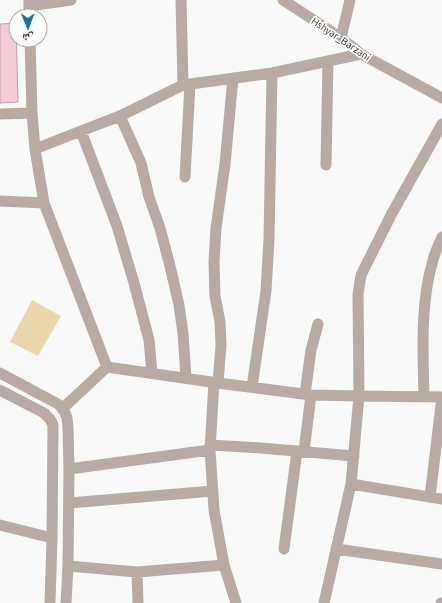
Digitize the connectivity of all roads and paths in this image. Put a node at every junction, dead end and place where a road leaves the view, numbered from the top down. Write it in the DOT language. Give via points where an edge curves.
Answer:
graph roads {
  1 [pos="71,0"];
  2 [pos="181,0"];
  3 [pos="283,0"];
  4 [pos="350,0"];
  5 [pos="29,7"];
  6 [pos="340,38"];
  7 [pos="30,48"];
  8 [pos="361,54"];
  9 [pos="328,61"];
  10 [pos="272,73"];
  11 [pos="233,78"];
  12 [pos="187,85"];
  13 [pos="442,98"];
  14 [pos="32,113"];
  15 [pos="0,114"];
  16 [pos="120,116"];
  17 [pos="442,124"];
  18 [pos="80,131"];
  19 [pos="35,149"];
  20 [pos="326,165"];
  21 [pos="185,177"];
  22 [pos="0,201"];
  23 [pos="44,203"];
  24 [pos="442,237"];
  25 [pos="318,324"];
  26 [pos="107,367"];
  27 [pos="0,373"];
  28 [pos="152,374"];
  29 [pos="186,378"];
  30 [pos="216,383"];
  31 [pos="252,387"];
  32 [pos="0,390"];
  33 [pos="308,394"];
  34 [pos="359,396"];
  35 [pos="424,397"];
  36 [pos="442,397"];
  37 [pos="62,409"];
  38 [pos="210,448"];
  39 [pos="301,451"];
  40 [pos="354,456"];
  41 [pos="69,469"];
  42 [pos="351,484"];
  43 [pos="213,491"];
  44 [pos="430,497"];
  45 [pos="442,499"];
  46 [pos="68,503"];
  47 [pos="0,525"];
  48 [pos="52,538"];
  49 [pos="284,549"];
  50 [pos="336,549"];
  51 [pos="442,564"];
  52 [pos="224,565"];
  53 [pos="68,566"];
  54 [pos="137,572"];
  55 [pos="50,603"];
  56 [pos="66,603"];
  57 [pos="138,603"];
  58 [pos="236,603"];
  59 [pos="324,603"];
  1 -- 5 [label="street"];
  2 -- 12 [label="street"];
  3 -- 6 [label="street, Hshyar_Barzani"];
  4 -- 6 [label="street"];
  6 -- 8 [label="street, Hshyar_Barzani"];
  7 -- 14 [label="street"];
  8 -- 9 [label="street"];
  8 -- 13 [label="street, Hshyar_Barzani"];
  9 -- 10 [label="street"];
  9 -- 20 [label="street"];
  10 -- 11 [label="street"];
  10 -- 31 [label="street" via="270,238 266,291"];
  11 -- 12 [label="street"];
  11 -- 30 [label="street" via="214,262 221,345"];
  12 -- 16 [label="street"];
  12 -- 21 [label="street"];
  14 -- 15 [label="street"];
  14 -- 19 [label="street"];
  16 -- 18 [label="street"];
  16 -- 29 [label="street" via="141,163 170,266 183,333"];
  17 -- 34 [label="street" via="361,275 358,294"];
  18 -- 19 [label="street"];
  18 -- 28 [label="street" via="117,226 130,269 149,340"];
  19 -- 23 [label="street"];
  22 -- 23 [label="street"];
  23 -- 26 [label="street"];
  24 -- 35 [label="street" via="433,259 427,287 424,314"];
  25 -- 33 [label="street" via="311,350"];
  26 -- 28 [label="street"];
  26 -- 37 [label="street"];
  27 -- 37 [label="street" via="55,402"];
  28 -- 29 [label="street"];
  29 -- 30 [label="street"];
  30 -- 31 [label="street"];
  30 -- 38 [label="street"];
  31 -- 33 [label="street"];
  32 -- 48 [label="street" via="44,413 53,425"];
  33 -- 34 [label="street"];
  33 -- 39 [label="street"];
  34 -- 35 [label="street"];
  34 -- 40 [label="street"];
  35 -- 36 [label="street"];
  36 -- 44 [label="street"];
  37 -- 41 [label="street" via="68,418"];
  38 -- 39 [label="street"];
  38 -- 41 [label="street"];
  38 -- 43 [label="street"];
  39 -- 40 [label="street"];
  39 -- 49 [label="street"];
  40 -- 42 [label="street"];
  41 -- 46 [label="street"];
  42 -- 44 [label="street"];
  42 -- 50 [label="street"];
  43 -- 46 [label="street"];
  43 -- 52 [label="street"];
  44 -- 45 [label="street"];
  46 -- 53 [label="street"];
  47 -- 48 [label="street"];
  48 -- 55 [label="street"];
  50 -- 51 [label="street"];
  50 -- 59 [label="street"];
  52 -- 54 [label="street"];
  52 -- 58 [label="street"];
  53 -- 54 [label="street"];
  53 -- 56 [label="street"];
  54 -- 57 [label="street"];
}
